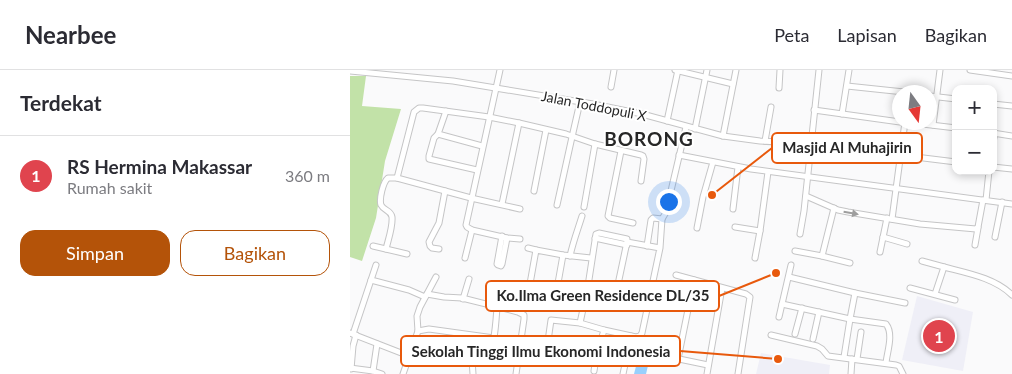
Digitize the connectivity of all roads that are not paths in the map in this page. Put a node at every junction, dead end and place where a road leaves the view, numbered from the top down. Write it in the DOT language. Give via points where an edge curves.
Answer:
graph roads {
  1 [pos="500,70"];
  2 [pos="614,70"];
  3 [pos="676,70"];
  4 [pos="707,70"];
  5 [pos="736,70"];
  6 [pos="780,70"];
  7 [pos="819,70"];
  8 [pos="849,70"];
  9 [pos="940,70"];
  10 [pos="970,70"];
  11 [pos="350,71"];
  12 [pos="1012,76"];
  13 [pos="706,78"];
  14 [pos="733,84"];
  15 [pos="846,86"];
  16 [pos="496,87"];
  17 [pos="611,87"];
  18 [pos="778,88"];
  19 [pos="892,91"];
  20 [pos="937,96"];
  21 [pos="952,98"];
  22 [pos="580,102"];
  23 [pos="997,104"];
  24 [pos="1012,106"];
  25 [pos="770,107"];
  26 [pos="814,110"];
  27 [pos="446,111"];
  28 [pos="842,114"];
  29 [pos="489,117"];
  30 [pos="667,121"];
  31 [pos="892,121"];
  32 [pos="518,123"];
  33 [pos="937,126"];
  34 [pos="686,127"];
  35 [pos="952,128"];
  36 [pos="695,129"];
  37 [pos="546,130"];
  38 [pos="904,130"];
  39 [pos="438,134"];
  40 [pos="997,134"];
  41 [pos="723,136"];
  42 [pos="1012,136"];
  43 [pos="572,137"];
  44 [pos="765,141"];
  45 [pos="595,144"];
  46 [pos="810,144"];
  47 [pos="482,146"];
  48 [pos="621,150"];
  49 [pos="680,155"];
  50 [pos="900,155"];
  51 [pos="713,162"];
  52 [pos="952,162"];
  53 [pos="738,167"];
  54 [pos="997,167"];
  55 [pos="1012,169"];
  56 [pos="477,170"];
  57 [pos="768,172"];
  58 [pos="988,175"];
  59 [pos="807,177"];
  60 [pos="397,178"];
  61 [pos="640,181"];
  62 [pos="896,188"];
  63 [pos="445,191"];
  64 [pos="534,191"];
  65 [pos="806,196"];
  66 [pos="471,198"];
  67 [pos="985,200"];
  68 [pos="1002,202"];
  69 [pos="502,204"];
  70 [pos="1012,204"];
  71 [pos="557,206"];
  72 [pos="584,207"];
  73 [pos="834,208"];
  74 [pos="520,209"];
  75 [pos="733,209"];
  76 [pos="582,216"];
  77 [pos="662,219"];
  78 [pos="890,219"];
  79 [pos="632,224"];
  80 [pos="735,226"];
  81 [pos="978,227"];
  82 [pos="697,228"];
  83 [pos="472,230"];
  84 [pos="760,231"];
  85 [pos="800,234"];
  86 [pos="883,237"];
  87 [pos="995,237"];
  88 [pos="520,239"];
  89 [pos="627,243"];
  90 [pos="907,244"];
  91 [pos="975,245"];
  92 [pos="373,246"];
  93 [pos="646,246"];
  94 [pos="528,248"];
  95 [pos="660,248"];
  96 [pos="386,249"];
  97 [pos="438,249"];
  98 [pos="536,250"];
  99 [pos="795,251"];
  100 [pos="880,252"];
  101 [pos="407,254"];
  102 [pos="563,255"];
  103 [pos="570,256"];
  104 [pos="822,256"];
  105 [pos="465,258"];
  106 [pos="591,258"];
  107 [pos="756,258"];
  108 [pos="922,261"];
  109 [pos="850,263"];
  110 [pos="376,265"];
  111 [pos="791,265"];
  112 [pos="944,267"];
  113 [pos="676,275"];
  114 [pos="436,277"];
  115 [pos="789,277"];
  116 [pos="469,279"];
  117 [pos="371,280"];
  118 [pos="694,280"];
  119 [pos="588,286"];
  120 [pos="722,288"];
  121 [pos="910,288"];
  122 [pos="617,289"];
  123 [pos="518,293"];
  124 [pos="855,293"];
  125 [pos="935,294"];
  126 [pos="528,295"];
  127 [pos="426,296"];
  128 [pos="1012,296"];
  129 [pos="650,297"];
  130 [pos="463,299"];
  131 [pos="554,300"];
  132 [pos="955,300"];
  133 [pos="905,303"];
  134 [pos="782,304"];
  135 [pos="497,307"];
  136 [pos="582,307"];
  137 [pos="802,308"];
  138 [pos="819,312"];
  139 [pos="779,317"];
  140 [pos="850,319"];
  141 [pos="580,323"];
  142 [pos="604,330"];
  143 [pos="418,331"];
  144 [pos="861,332"];
  145 [pos="353,334"];
  146 [pos="795,334"];
  147 [pos="632,336"];
  148 [pos="771,336"];
  149 [pos="494,338"];
  150 [pos="813,339"];
  151 [pos="377,344"];
  152 [pos="546,352"];
  153 [pos="655,354"];
  154 [pos="409,356"];
  155 [pos="844,357"];
  156 [pos="596,358"];
  157 [pos="678,359"];
  158 [pos="854,359"];
  159 [pos="545,362"];
  160 [pos="886,363"];
  161 [pos="708,365"];
  162 [pos="350,368"];
  163 [pos="373,371"];
  164 [pos="594,371"];
  165 [pos="382,374"];
  166 [pos="403,374"];
  167 [pos="473,374"];
  168 [pos="516,374"];
  169 [pos="624,374"];
  170 [pos="707,374"];
  171 [pos="738,374"];
  172 [pos="850,374"];
  173 [pos="903,374"];
  1 -- 16 [label="street"];
  2 -- 17 [label="street"];
  3 -- 13 [label="street"];
  3 -- 30 [label="street"];
  4 -- 13 [label="street"];
  5 -- 14 [label="street"];
  6 -- 18 [label="street"];
  7 -- 26 [label="street"];
  8 -- 15 [label="street"];
  9 -- 20 [label="street"];
  10 -- 12 [label="street"];
  11 -- 16 [label="street, Jalan Toddopuli X"];
  13 -- 14 [label="street"];
  13 -- 36 [label="street"];
  14 -- 41 [label="street"];
  15 -- 19 [label="street"];
  15 -- 28 [label="street"];
  16 -- 22 [label="street, Jalan Toddopuli X"];
  16 -- 29 [label="street"];
  20 -- 21 [label="street"];
  22 -- 30 [label="street, Jalan Toddopuli X"];
  22 -- 43 [label="street"];
  23 -- 24 [label="street"];
  25 -- 44 [label="street"];
  26 -- 28 [label="street"];
  26 -- 46 [label="street"];
  27 -- 29 [label="street"];
  27 -- 39 [label="street"];
  27 -- 60 [label="street" via="419,108 414,112"];
  28 -- 31 [label="street"];
  29 -- 32 [label="street"];
  29 -- 47 [label="street"];
  30 -- 34 [label="street, Jalan Toddopuli X"];
  32 -- 37 [label="street"];
  32 -- 69 [label="street"];
  33 -- 35 [label="street"];
  34 -- 36 [label="street, Jalan Toddopuli X"];
  34 -- 49 [label="street"];
  36 -- 41 [label="street, Jalan Toddopuli X"];
  37 -- 43 [label="street"];
  37 -- 64 [label="street"];
  38 -- 50 [label="street"];
  39 -- 47 [label="street"];
  39 -- 56 [label="street" via="429,159"];
  40 -- 42 [label="street"];
  41 -- 44 [label="street, Jalan Toddopuli X"];
  43 -- 45 [label="street"];
  43 -- 71 [label="street"];
  44 -- 46 [label="street, Jalan Toddopuli X"];
  45 -- 48 [label="street"];
  45 -- 72 [label="street"];
  46 -- 50 [label="street, Jalan Toddopuli X"];
  46 -- 59 [label="street"];
  47 -- 56 [label="street"];
  48 -- 61 [label="street" via="643,156"];
  48 -- 79 [label="street" via="608,216"];
  49 -- 51 [label="street"];
  49 -- 77 [label="street"];
  50 -- 52 [label="street, Jalan Toddopuli X"];
  50 -- 62 [label="street"];
  51 -- 53 [label="street"];
  51 -- 82 [label="street"];
  53 -- 57 [label="street"];
  53 -- 75 [label="street"];
  54 -- 55 [label="street"];
  56 -- 66 [label="street"];
  57 -- 59 [label="street"];
  57 -- 84 [label="street"];
  58 -- 67 [label="street"];
  59 -- 62 [label="street"];
  59 -- 65 [label="street"];
  60 -- 63 [label="street"];
  60 -- 96 [label="street" via="388,178 384,182 380,202 392,218"];
  62 -- 67 [label="street"];
  62 -- 78 [label="street"];
  63 -- 66 [label="street"];
  63 -- 97 [label="street" via="438,224 429,242 432,248"];
  65 -- 73 [label="street"];
  65 -- 85 [label="street"];
  66 -- 69 [label="street"];
  66 -- 83 [label="street" via="466,225"];
  67 -- 68 [label="street"];
  67 -- 81 [label="street"];
  68 -- 70 [label="street"];
  68 -- 87 [label="street"];
  69 -- 74 [label="street"];
  73 -- 78 [label="street, one-way"];
  73 -- 104 [label="street"];
  76 -- 103 [label="street"];
  77 -- 93 [label="street" via="651,220"];
  77 -- 95 [label="street"];
  78 -- 81 [label="street" via="959,228"];
  78 -- 86 [label="street"];
  80 -- 84 [label="street"];
  81 -- 91 [label="street"];
  83 -- 88 [label="street"];
  83 -- 105 [label="street"];
  84 -- 107 [label="street"];
  86 -- 90 [label="street"];
  86 -- 100 [label="street"];
  89 -- 93 [label="street"];
  89 -- 106 [label="street" via="627,239 596,234"];
  89 -- 122 [label="street"];
  92 -- 96 [label="street"];
  93 -- 95 [label="street"];
  94 -- 98 [label="street"];
  95 -- 129 [label="street"];
  96 -- 101 [label="street"];
  98 -- 102 [label="street"];
  98 -- 126 [label="street"];
  99 -- 104 [label="street"];
  102 -- 103 [label="street"];
  102 -- 131 [label="street"];
  103 -- 106 [label="street"];
  104 -- 109 [label="street"];
  106 -- 119 [label="street"];
  108 -- 112 [label="street"];
  110 -- 117 [label="street"];
  111 -- 115 [label="street"];
  112 -- 125 [label="street"];
  112 -- 128 [label="street" via="991,282"];
  113 -- 118 [label="street"];
  114 -- 127 [label="street"];
  115 -- 124 [label="street"];
  115 -- 134 [label="street"];
  116 -- 130 [label="street"];
  117 -- 127 [label="street"];
  117 -- 145 [label="street"];
  118 -- 120 [label="street"];
  118 -- 157 [label="street"];
  119 -- 122 [label="street"];
  119 -- 136 [label="street"];
  120 -- 161 [label="street"];
  120 -- 171 [label="street" via="750,298"];
  121 -- 125 [label="street"];
  122 -- 129 [label="street"];
  123 -- 126 [label="street"];
  124 -- 133 [label="street"];
  124 -- 140 [label="street"];
  125 -- 132 [label="street"];
  126 -- 131 [label="street"];
  127 -- 130 [label="street"];
  127 -- 143 [label="street" via="417,316"];
  129 -- 147 [label="street" via="642,333"];
  130 -- 135 [label="street"];
  131 -- 136 [label="street"];
  134 -- 137 [label="street"];
  134 -- 139 [label="street"];
  135 -- 149 [label="street"];
  135 -- 168 [label="street" via="524,315"];
  136 -- 141 [label="street"];
  137 -- 138 [label="street"];
  137 -- 146 [label="street"];
  138 -- 140 [label="street"];
  138 -- 150 [label="street"];
  140 -- 155 [label="street"];
  140 -- 160 [label="street" via="886,324 890,333"];
  141 -- 142 [label="street"];
  141 -- 152 [label="street" via="551,320"];
  142 -- 147 [label="street"];
  142 -- 156 [label="street"];
  143 -- 149 [label="street" via="429,329"];
  143 -- 154 [label="street"];
  144 -- 158 [label="street"];
  145 -- 151 [label="street"];
  145 -- 162 [label="street"];
  147 -- 169 [label="street"];
  148 -- 155 [label="street" via="817,346 828,356"];
  149 -- 167 [label="street" via="489,358 472,360"];
  151 -- 154 [label="street"];
  151 -- 163 [label="street"];
  152 -- 156 [label="street"];
  152 -- 159 [label="street"];
  153 -- 157 [label="street"];
  154 -- 166 [label="street"];
  155 -- 158 [label="street"];
  156 -- 164 [label="street"];
  157 -- 161 [label="street"];
  158 -- 160 [label="street"];
  158 -- 172 [label="street"];
  160 -- 173 [label="street" via="899,366"];
  161 -- 170 [label="street"];
  162 -- 163 [label="street"];
  163 -- 165 [label="street"];
}
